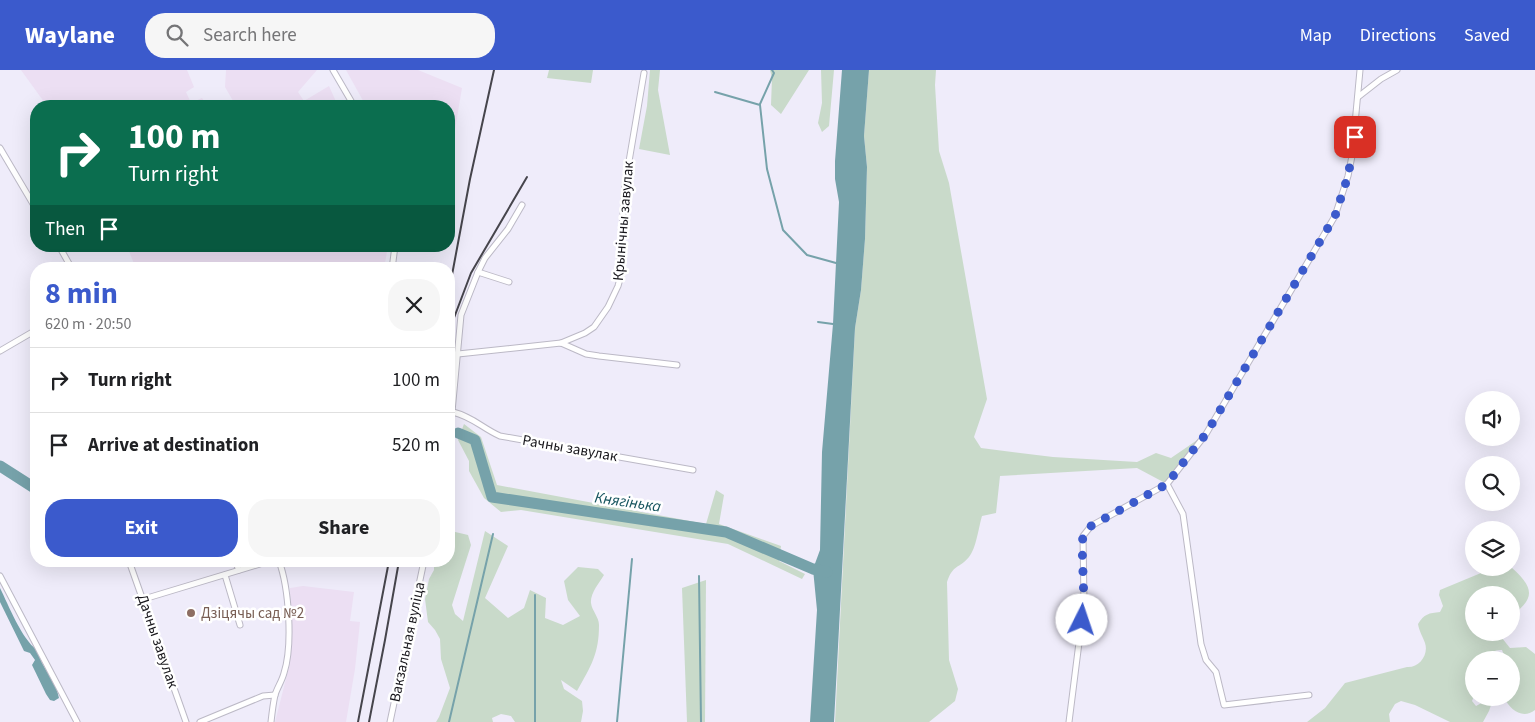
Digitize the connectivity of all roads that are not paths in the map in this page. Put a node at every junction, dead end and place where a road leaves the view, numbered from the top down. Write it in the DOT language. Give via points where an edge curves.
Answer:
graph roads {
  1 [pos="333,70"];
  2 [pos="1360,70"];
  3 [pos="1397,70"];
  4 [pos="644,74"];
  5 [pos="1358,97"];
  6 [pos="350,100"];
  7 [pos="0,148"];
  8 [pos="30,198"];
  9 [pos="522,205"];
  10 [pos="478,272"];
  11 [pos="509,282"];
  12 [pos="30,334"];
  13 [pos="561,343"];
  14 [pos="0,351"];
  15 [pos="458,354"];
  16 [pos="677,365"];
  17 [pos="455,389"];
  18 [pos="455,413"];
  19 [pos="692,470"];
  20 [pos="1167,484"];
  21 [pos="132,567"];
  22 [pos="238,567"];
  23 [pos="250,567"];
  24 [pos="281,567"];
  25 [pos="423,567"];
  26 [pos="239,570"];
  27 [pos="224,575"];
  28 [pos="0,576"];
  29 [pos="144,599"];
  30 [pos="240,625"];
  31 [pos="275,695"];
  32 [pos="1309,695"];
  33 [pos="76,722"];
  34 [pos="186,722"];
  35 [pos="200,722"];
  36 [pos="271,722"];
  37 [pos="390,722"];
  38 [pos="1069,722"];
  1 -- 6 [label="street"];
  2 -- 5 [label="street"];
  3 -- 5 [label="street"];
  4 -- 13 [label="street, Крынічны завулак" via="625,185 618,286 594,327"];
  5 -- 20 [label="street" via="1348,176 1335,216 1206,434"];
  7 -- 8 [label="street"];
  9 -- 10 [label="street"];
  10 -- 11 [label="street"];
  10 -- 15 [label="street" via="461,315"];
  12 -- 14 [label="street"];
  13 -- 15 [label="street"];
  13 -- 16 [label="street" via="586,354"];
  15 -- 17 [label="street"];
  18 -- 19 [label="street, Рачны завулак" via="467,416 500,436"];
  20 -- 32 [label="street" via="1183,514 1201,644 1206,660 1216,672 1224,705"];
  20 -- 38 [label="street" via="1091,526 1083,536 1084,603"];
  21 -- 29 [label="street, Дачны завулак"];
  22 -- 26 [label="street"];
  23 -- 26 [label="street"];
  24 -- 31 [label="street" via="288,606 289,640 285,672"];
  25 -- 37 [label="street, Вакзальная вуліца"];
  26 -- 27 [label="street"];
  27 -- 29 [label="street"];
  27 -- 30 [label="street"];
  28 -- 33 [label="street"];
  29 -- 34 [label="street, Дачны завулак"];
  31 -- 35 [label="street" via="263,696"];
  31 -- 36 [label="street"];
}
